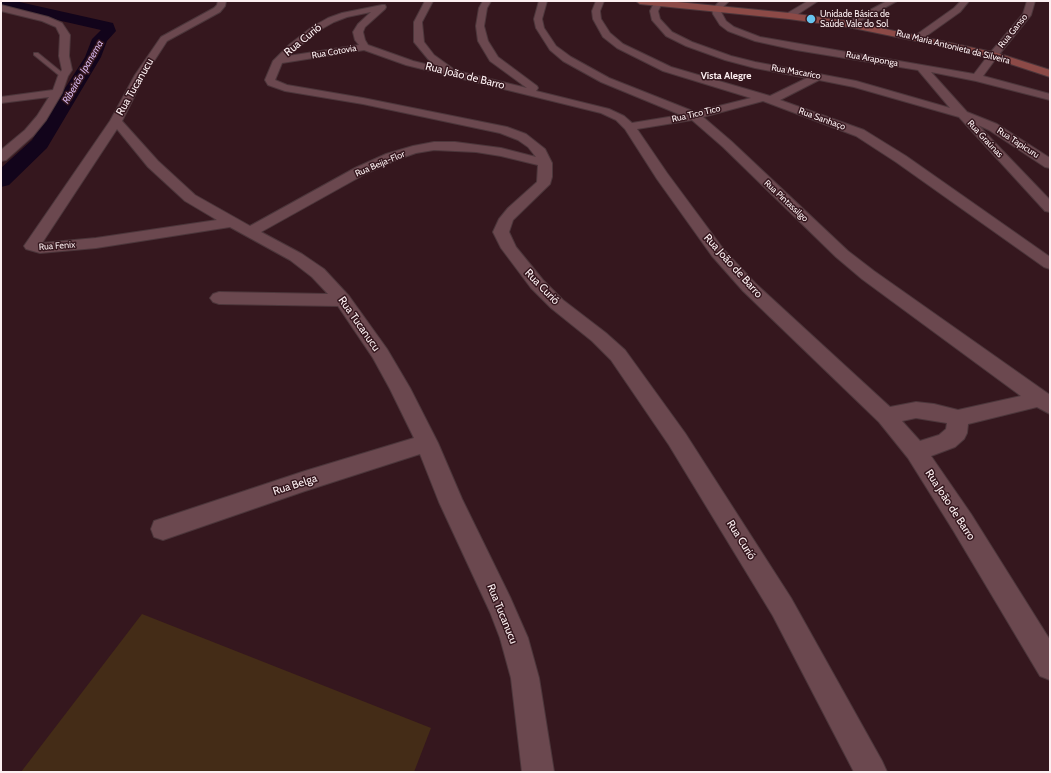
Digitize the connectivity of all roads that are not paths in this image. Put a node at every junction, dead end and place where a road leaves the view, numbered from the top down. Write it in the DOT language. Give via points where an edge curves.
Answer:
graph roads {
  1 [pos="222,1"];
  2 [pos="429,1"];
  3 [pos="487,1"];
  4 [pos="542,1"];
  5 [pos="600,1"];
  6 [pos="640,1"];
  7 [pos="725,1"];
  8 [pos="814,1"];
  9 [pos="893,1"];
  10 [pos="964,1"];
  11 [pos="1031,1"];
  12 [pos="658,2"];
  13 [pos="385,4"];
  14 [pos="1,8"];
  15 [pos="716,8"];
  16 [pos="789,16"];
  17 [pos="848,24"];
  18 [pos="919,37"];
  19 [pos="365,47"];
  20 [pos="36,54"];
  21 [pos="993,55"];
  22 [pos="278,61"];
  23 [pos="922,68"];
  24 [pos="451,73"];
  25 [pos="1050,74"];
  26 [pos="63,76"];
  27 [pos="819,76"];
  28 [pos="977,78"];
  29 [pos="57,93"];
  30 [pos="547,96"];
  31 [pos="1050,97"];
  32 [pos="766,99"];
  33 [pos="1,100"];
  34 [pos="963,115"];
  35 [pos="694,116"];
  36 [pos="116,121"];
  37 [pos="629,127"];
  38 [pos="974,128"];
  39 [pos="29,133"];
  40 [pos="1003,133"];
  41 [pos="8,136"];
  42 [pos="1,157"];
  43 [pos="545,163"];
  44 [pos="1050,164"];
  45 [pos="1050,208"];
  46 [pos="232,222"];
  47 [pos="250,231"];
  48 [pos="1050,264"];
  49 [pos="219,298"];
  50 [pos="344,300"];
  51 [pos="1045,403"];
  52 [pos="886,416"];
  53 [pos="958,418"];
  54 [pos="427,443"];
  55 [pos="916,452"];
  56 [pos="163,529"];
  57 [pos="1050,666"];
  58 [pos="538,772"];
  59 [pos="871,772"];
  1 -- 36 [label="street, Rua Tucanucu" via="217,10 164,39 140,75"];
  2 -- 24 [label="street" via="418,22 419,42 431,57"];
  3 -- 30 [label="street" via="483,8 480,32 490,53 512,74"];
  4 -- 35 [label="street, Rua Pintassilgo" via="539,11 540,28 553,48 567,59 605,80"];
  5 -- 32 [label="street, Rua Sanhaço" via="596,11 597,20 606,35 620,46 667,69"];
  6 -- 12 [label="street, Rua Maria Antonieta da Silveira"];
  7 -- 15 [label="street"];
  8 -- 16 [label="street"];
  9 -- 17 [label="street"];
  10 -- 18 [label="street" via="956,10"];
  11 -- 21 [label="street, Rua Ganso" via="1027,15"];
  12 -- 15 [label="street, Rua Maria Antonieta da Silveira"];
  12 -- 27 [label="street, Rua Macarico" via="654,11 660,24 669,34 689,44 755,65"];
  13 -- 19 [label="street" via="359,29 358,36"];
  13 -- 22 [label="street, Rua Curió" via="325,22"];
  14 -- 26 [label="street" via="59,25 65,35 64,56 67,70"];
  15 -- 16 [label="street, Rua Maria Antonieta da Silveira"];
  15 -- 23 [label="street, Rua Araponga" via="723,23 731,29 758,39"];
  16 -- 17 [label="street, Rua Maria Antonieta da Silveira"];
  17 -- 18 [label="street, Rua Maria Antonieta da Silveira"];
  18 -- 21 [label="street, Rua Maria Antonieta da Silveira"];
  19 -- 22 [label="street, Rua Cotovia"];
  19 -- 24 [label="street, Rua João de Barro" via="391,58"];
  20 -- 26 [label="lane"];
  21 -- 25 [label="street, Rua Maria Antonieta da Silveira"];
  21 -- 28 [label="street, Rua Ganso"];
  22 -- 43 [label="street, Rua Curió" via="270,80 276,85 503,130 532,144 540,152"];
  23 -- 28 [label="street, Rua Araponga"];
  23 -- 34 [label="street, Rua Graúnas"];
  24 -- 30 [label="street, Rua João de Barro"];
  26 -- 29 [label="street"];
  27 -- 32 [label="street, Rua Tico Tico"];
  27 -- 34 [label="street, Rua Macarico"];
  28 -- 31 [label="street, Rua Araponga"];
  29 -- 33 [label="street"];
  29 -- 39 [label="street" via="42,118"];
  30 -- 37 [label="street, Rua João de Barro" via="605,111 620,118"];
  32 -- 35 [label="street, Rua Tico Tico"];
  32 -- 48 [label="street, Rua Sanhaço" via="874,140"];
  34 -- 38 [label="street, Rua Graúnas"];
  34 -- 40 [label="street, Rua Tapicuru"];
  35 -- 37 [label="street, Rua Tico Tico"];
  35 -- 51 [label="street, Rua Pintassilgo" via="858,266"];
  36 -- 46 [label="street, Rua Tucanucu" via="138,148 173,183 202,205"];
  36 -- 46 [label="street, Rua Fenix" via="35,239 33,247 96,243"];
  37 -- 52 [label="street, Rua João de Barro" via="718,253 750,287"];
  38 -- 40 [label="street"];
  38 -- 45 [label="street, Rua Graúnas"];
  39 -- 41 [label="street"];
  39 -- 42 [label="street"];
  40 -- 44 [label="street, Rua Tapicuru"];
  43 -- 47 [label="street, Rua Beija-Flor" via="476,148 434,146 413,150 360,171"];
  43 -- 59 [label="street, Rua Curió" via="543,184 506,219 502,232 509,248 537,284 557,304 618,355 672,433 782,607"];
  46 -- 47 [label="street, Rua Tucanucu"];
  47 -- 50 [label="street, Rua Tucanucu" via="296,257 318,273"];
  49 -- 50 [label="street"];
  50 -- 54 [label="street, Rua Tucanucu" via="396,381"];
  51 -- 53 [label="street"];
  52 -- 53 [label="street" via="916,410"];
  52 -- 55 [label="street, Rua João de Barro"];
  53 -- 55 [label="street" via="956,433 947,441"];
  54 -- 56 [label="street, Rua Belga"];
  54 -- 58 [label="street, Rua Tucanucu" via="451,502 514,638 525,678"];
  55 -- 57 [label="street, Rua João de Barro"];
}
